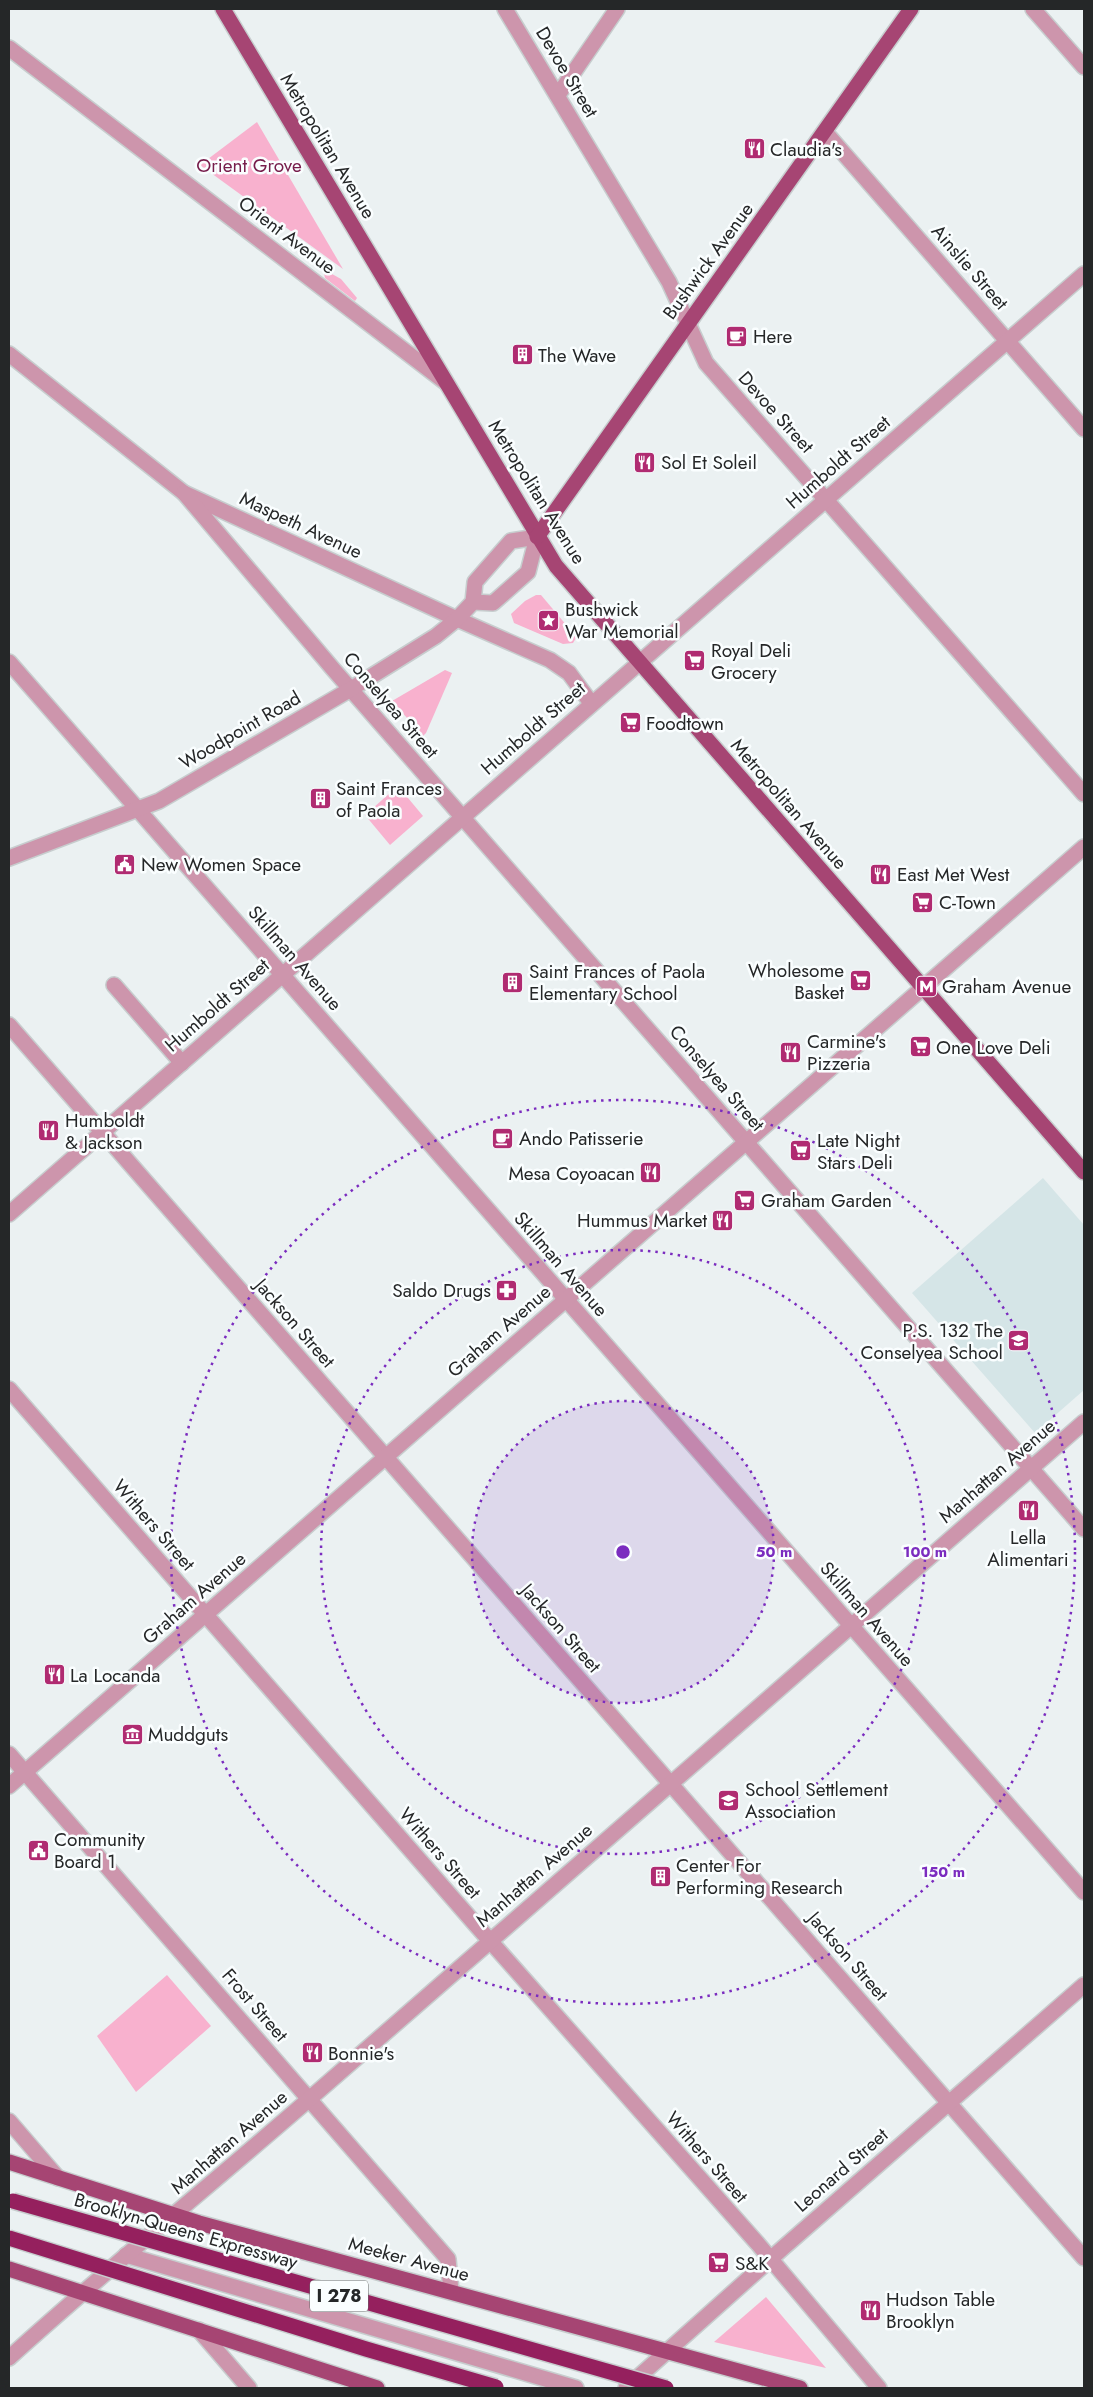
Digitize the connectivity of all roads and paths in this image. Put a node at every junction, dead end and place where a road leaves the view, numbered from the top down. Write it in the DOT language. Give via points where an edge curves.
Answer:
graph roads {
  1 [pos="223,9"];
  2 [pos="505,9"];
  3 [pos="617,9"];
  4 [pos="911,9"];
  5 [pos="1033,9"];
  6 [pos="9,48"];
  7 [pos="1084,67"];
  8 [pos="558,94"];
  9 [pos="825,132"];
  10 [pos="1084,274"];
  11 [pos="688,324"];
  12 [pos="1008,341"];
  13 [pos="9,354"];
  14 [pos="444,381"];
  15 [pos="1084,429"];
  16 [pos="184,493"];
  17 [pos="827,499"];
  18 [pos="537,537"];
  19 [pos="473,602"];
  20 [pos="457,619"];
  21 [pos="9,662"];
  22 [pos="638,663"];
  23 [pos="351,689"];
  24 [pos="591,703"];
  25 [pos="1084,794"];
  26 [pos="138,809"];
  27 [pos="462,817"];
  28 [pos="1084,848"];
  29 [pos="9,858"];
  30 [pos="283,974"];
  31 [pos="114,985"];
  32 [pos="924,988"];
  33 [pos="9,1025"];
  34 [pos="182,1063"];
  35 [pos="103,1132"];
  36 [pos="746,1142"];
  37 [pos="1084,1172"];
  38 [pos="9,1214"];
  39 [pos="566,1300"];
  40 [pos="9,1390"];
  41 [pos="1084,1422"];
  42 [pos="385,1458"];
  43 [pos="1032,1468"];
  44 [pos="1084,1529"];
  45 [pos="205,1615"];
  46 [pos="850,1626"];
  47 [pos="9,1754"];
  48 [pos="25,1772"];
  49 [pos="670,1783"];
  50 [pos="9,1786"];
  51 [pos="1084,1892"];
  52 [pos="489,1940"];
  53 [pos="1084,1985"];
  54 [pos="310,2099"];
  55 [pos="949,2102"];
  56 [pos="9,2121"];
  57 [pos="9,2162"];
  58 [pos="58,2178"];
  59 [pos="13,2202"];
  60 [pos="174,2215"];
  61 [pos="9,2238"];
  62 [pos="126,2255"];
  63 [pos="1084,2258"];
  64 [pos="770,2259"];
  65 [pos="9,2269"];
  66 [pos="451,2291"];
  67 [pos="81,2292"];
  68 [pos="199,2330"];
  69 [pos="668,2352"];
  70 [pos="9,2358"];
  71 [pos="344,2377"];
  72 [pos="496,2387"];
  73 [pos="249,2388"];
  74 [pos="331,2388"];
  75 [pos="376,2388"];
  76 [pos="576,2388"];
  77 [pos="626,2388"];
  78 [pos="666,2388"];
  79 [pos="800,2388"];
  80 [pos="880,2388"];
  1 -- 14 [label="main road, Metropolitan Avenue"];
  2 -- 8 [label="street, Devoe Street"];
  3 -- 8 [label="street"];
  4 -- 9 [label="main road, Bushwick Avenue"];
  5 -- 7 [label="street"];
  6 -- 14 [label="street, Orient Avenue"];
  8 -- 11 [label="street, Devoe Street" via="669,282"];
  9 -- 11 [label="main road, Bushwick Avenue"];
  9 -- 12 [label="street, Ainslie Street"];
  10 -- 12 [label="street, Humboldt Street"];
  11 -- 17 [label="street, Devoe Street" via="706,363"];
  11 -- 18 [label="main road, Bushwick Avenue"];
  12 -- 15 [label="street, Ainslie Street"];
  12 -- 17 [label="street, Humboldt Street"];
  13 -- 16 [label="street, Maspeth Avenue"];
  14 -- 18 [label="main road, Metropolitan Avenue"];
  16 -- 20 [label="street, Maspeth Avenue"];
  16 -- 23 [label="street, Conselyea Street"];
  17 -- 22 [label="street, Humboldt Street"];
  17 -- 25 [label="street, Devoe Street"];
  18 -- 19 [label="street" via="511,541 475,582"];
  18 -- 19 [label="street" via="528,572 493,603"];
  18 -- 22 [label="main road, Metropolitan Avenue" via="556,566"];
  19 -- 20 [label="street, Woodpoint Road"];
  20 -- 23 [label="street, Woodpoint Road" via="436,636"];
  20 -- 24 [label="street, Maspeth Avenue" via="550,660 569,673"];
  21 -- 26 [label="street, Skillman Avenue"];
  22 -- 24 [label="street, Humboldt Street"];
  22 -- 32 [label="main road, Metropolitan Avenue"];
  23 -- 26 [label="street, Woodpoint Road" via="159,801"];
  23 -- 27 [label="street, Conselyea Street"];
  24 -- 27 [label="street, Humboldt Street"];
  26 -- 29 [label="street, Woodpoint Road"];
  26 -- 30 [label="street, Skillman Avenue"];
  27 -- 30 [label="street, Humboldt Street"];
  27 -- 36 [label="street, Conselyea Street"];
  28 -- 32 [label="street, Graham Avenue"];
  30 -- 34 [label="street, Humboldt Street"];
  30 -- 39 [label="street, Skillman Avenue"];
  31 -- 34 [label="street"];
  32 -- 36 [label="street, Graham Avenue"];
  32 -- 37 [label="main road, Metropolitan Avenue"];
  33 -- 35 [label="street, Jackson Street"];
  34 -- 35 [label="street, Humboldt Street"];
  35 -- 38 [label="street, Humboldt Street"];
  35 -- 42 [label="street, Jackson Street"];
  36 -- 39 [label="street, Graham Avenue"];
  36 -- 43 [label="street, Conselyea Street"];
  39 -- 42 [label="street, Graham Avenue"];
  39 -- 46 [label="street, Skillman Avenue"];
  40 -- 45 [label="street, Withers Street"];
  41 -- 43 [label="street, Manhattan Avenue"];
  42 -- 45 [label="street, Graham Avenue"];
  42 -- 49 [label="street, Jackson Street"];
  43 -- 44 [label="street, Conselyea Street"];
  43 -- 46 [label="street, Manhattan Avenue"];
  45 -- 48 [label="street, Graham Avenue"];
  45 -- 52 [label="street, Withers Street"];
  46 -- 49 [label="street, Manhattan Avenue"];
  46 -- 51 [label="street, Skillman Avenue"];
  47 -- 48 [label="street, Frost Street"];
  48 -- 50 [label="street, Graham Avenue"];
  48 -- 54 [label="street, Frost Street"];
  49 -- 52 [label="street, Manhattan Avenue"];
  49 -- 55 [label="street, Jackson Street"];
  52 -- 54 [label="street, Manhattan Avenue"];
  52 -- 64 [label="street, Withers Street"];
  53 -- 55 [label="street, Leonard Street"];
  54 -- 60 [label="street, Manhattan Avenue"];
  54 -- 66 [label="street, Frost Street" via="448,2259"];
  55 -- 63 [label="street, Jackson Street"];
  55 -- 64 [label="street, Leonard Street"];
  56 -- 58 [label="street"];
  57 -- 58 [label="main road, Meeker Avenue"];
  58 -- 60 [label="main road, Meeker Avenue"];
  59 -- 78 [label="highway, Brooklyn-Queens Expressway / I 278, bridge"];
  60 -- 62 [label="street, Manhattan Avenue"];
  60 -- 66 [label="main road, Meeker Avenue"];
  61 -- 72 [label="highway, I 278, bridge" via="366,2350"];
  62 -- 67 [label="street, Manhattan Avenue"];
  62 -- 76 [label="street"];
  64 -- 69 [label="street, Leonard Street"];
  64 -- 80 [label="street, Withers Street"];
  65 -- 67 [label="main road"];
  66 -- 69 [label="main road, Meeker Avenue"];
  67 -- 68 [label="main road"];
  67 -- 70 [label="street, Manhattan Avenue"];
  68 -- 71 [label="main road"];
  68 -- 73 [label="street"];
  69 -- 77 [label="street, Leonard Street"];
  69 -- 79 [label="main road, Meeker Avenue"];
  71 -- 74 [label="main road"];
  71 -- 75 [label="main road"];
}
